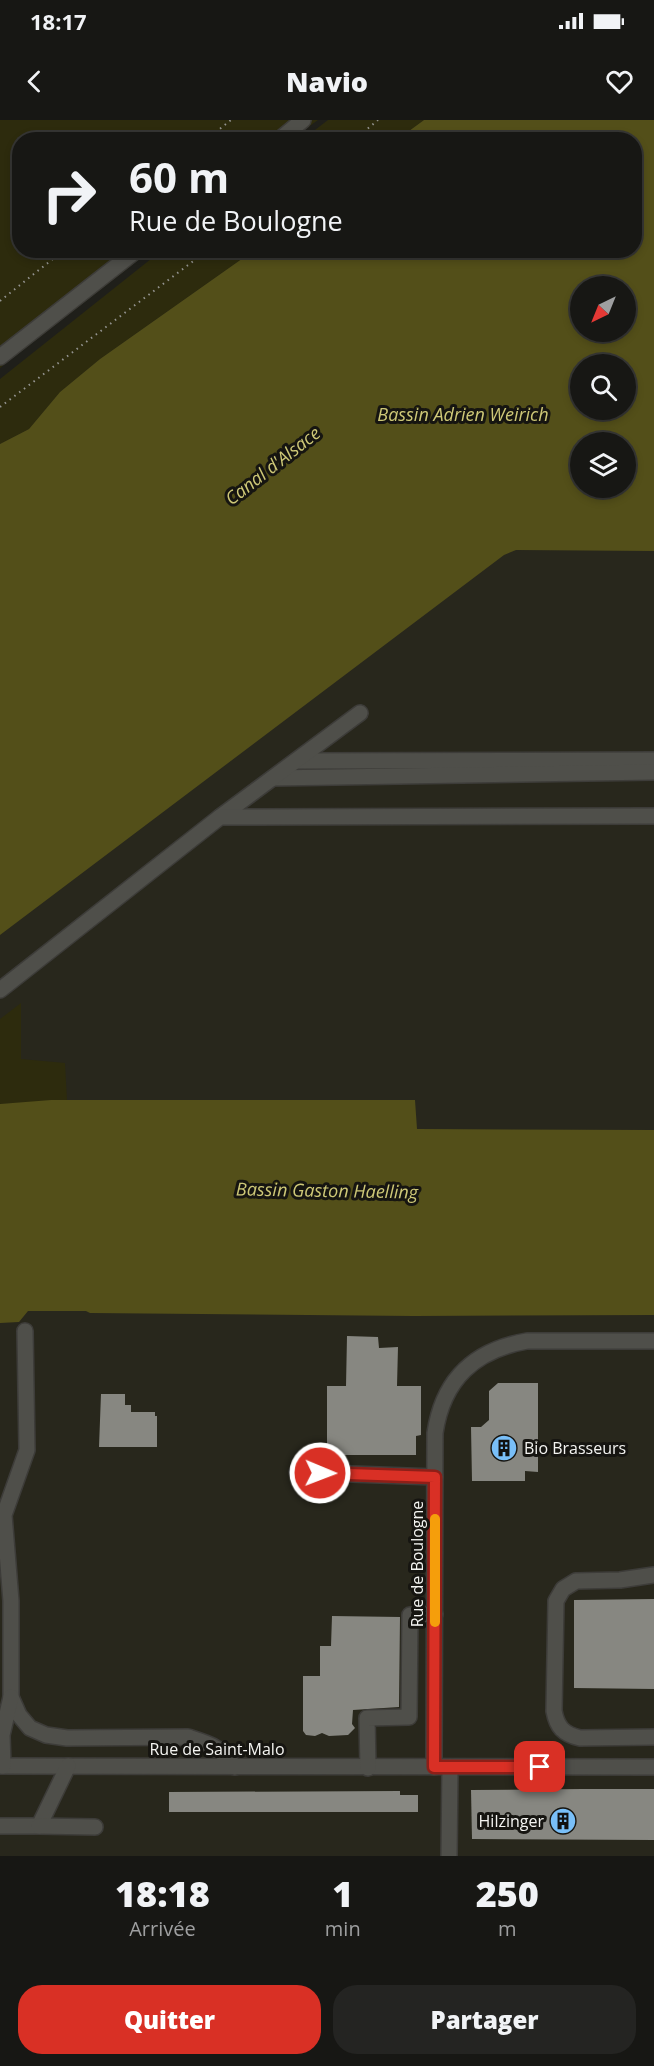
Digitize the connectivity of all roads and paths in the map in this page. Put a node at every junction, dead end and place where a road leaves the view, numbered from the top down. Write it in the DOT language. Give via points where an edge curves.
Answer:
graph roads {
  1 [pos="231,120"];
  2 [pos="303,120"];
  3 [pos="378,120"];
  4 [pos="216,132"];
  5 [pos="289,132"];
  6 [pos="364,132"];
  7 [pos="54,258"];
  8 [pos="127,258"];
  9 [pos="197,258"];
  10 [pos="0,301"];
  11 [pos="0,357"];
  12 [pos="0,407"];
  13 [pos="360,713"];
  14 [pos="296,761"];
  15 [pos="654,769"];
  16 [pos="273,778"];
  17 [pos="654,816"];
  18 [pos="220,817"];
  19 [pos="0,990"];
  20 [pos="25,1331"];
  21 [pos="654,1341"];
  22 [pos="297,1472"];
  23 [pos="435,1477"];
  24 [pos="654,1575"];
  25 [pos="435,1614"];
  26 [pos="11,1697"];
  27 [pos="654,1737"];
  28 [pos="1,1766"];
  29 [pos="68,1766"];
  30 [pos="235,1767"];
  31 [pos="368,1767"];
  32 [pos="434,1767"];
  33 [pos="450,1767"];
  34 [pos="654,1767"];
  35 [pos="0,1826"];
  36 [pos="39,1826"];
  37 [pos="95,1827"];
  38 [pos="449,1856"];
  1 -- 4 [label="path"];
  2 -- 5 [label="street"];
  3 -- 6 [label="path"];
  7 -- 10 [label="path"];
  8 -- 11 [label="street"];
  9 -- 12 [label="path"];
  13 -- 14 [label="street"];
  14 -- 15 [label="street"];
  14 -- 16 [label="street"];
  15 -- 16 [label="street"];
  16 -- 18 [label="street"];
  17 -- 18 [label="street"];
  18 -- 19 [label="street"];
  20 -- 26 [label="street" via="27,1450 4,1515 11,1601"];
  21 -- 23 [label="street, Rue de Boulogne" via="527,1341 508,1344 481,1357 453,1383 439,1412"];
  22 -- 23 [label="street"];
  23 -- 25 [label="street, Rue de Boulogne"];
  24 -- 27 [label="street" via="576,1581 563,1589 556,1601 554,1711 561,1730 570,1736"];
  25 -- 31 [label="street" via="410,1615 409,1717 367,1718"];
  25 -- 32 [label="street, Rue de Boulogne"];
  26 -- 28 [label="street" via="2,1735"];
  26 -- 30 [label="street" via="30,1728 46,1735 188,1737 222,1750"];
  28 -- 29 [label="street, Rue de Saint-Malo"];
  29 -- 30 [label="street, Rue de Saint-Malo"];
  29 -- 36 [label="street"];
  30 -- 31 [label="street, Rue de Saint-Malo"];
  31 -- 32 [label="street, Rue de Saint-Malo"];
  32 -- 33 [label="street"];
  33 -- 34 [label="street"];
  33 -- 38 [label="street"];
  35 -- 36 [label="street"];
  36 -- 37 [label="street"];
}
